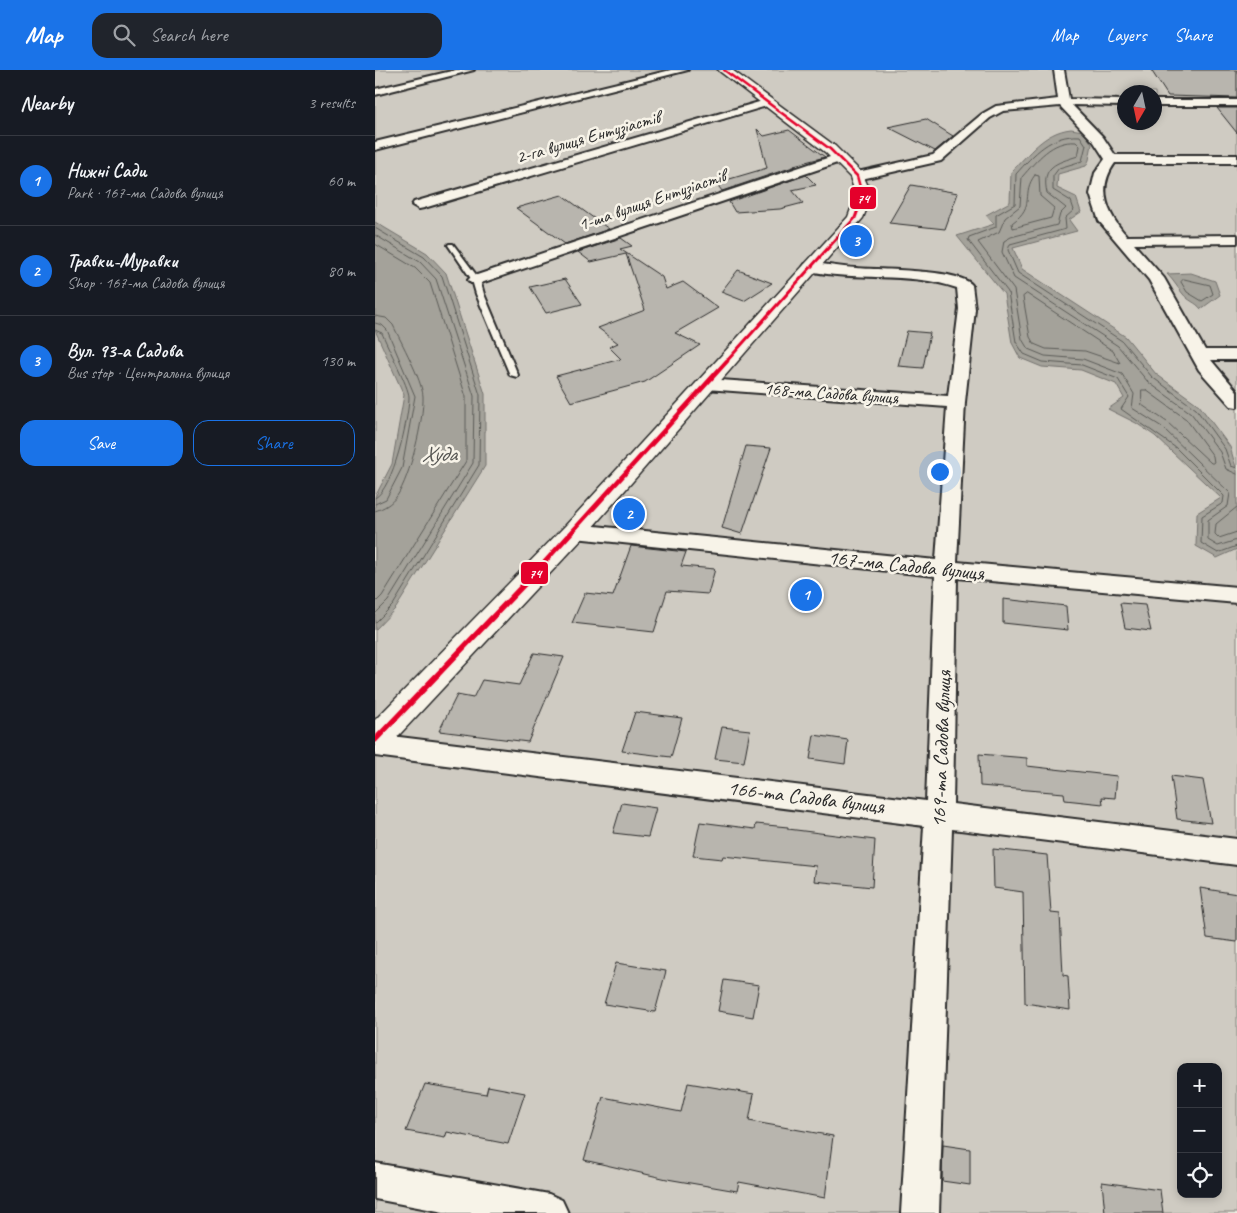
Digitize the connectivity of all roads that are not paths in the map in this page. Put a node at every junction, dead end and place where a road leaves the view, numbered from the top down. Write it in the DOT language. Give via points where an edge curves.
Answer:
graph roads {
  1 [pos="469,70"];
  2 [pos="683,70"];
  3 [pos="724,70"];
  4 [pos="1059,70"];
  5 [pos="375,92"];
  6 [pos="1063,102"];
  7 [pos="765,103"];
  8 [pos="1117,103"];
  9 [pos="1162,103"];
  10 [pos="1237,103"];
  11 [pos="375,146"];
  12 [pos="839,158"];
  13 [pos="1111,159"];
  14 [pos="1237,159"];
  15 [pos="857,176"];
  16 [pos="419,205"];
  17 [pos="1123,240"];
  18 [pos="1237,240"];
  19 [pos="451,245"];
  20 [pos="810,268"];
  21 [pos="476,280"];
  22 [pos="1201,355"];
  23 [pos="1237,355"];
  24 [pos="513,375"];
  25 [pos="707,384"];
  26 [pos="956,402"];
  27 [pos="1237,402"];
  28 [pos="575,531"];
  29 [pos="947,569"];
  30 [pos="1237,595"];
  31 [pos="375,740"];
  32 [pos="375,745"];
  33 [pos="939,814"];
  34 [pos="1237,852"];
  35 [pos="375,1181"];
  36 [pos="549,1213"];
  37 [pos="920,1213"];
  1 -- 5 [label="street"];
  2 -- 11 [label="street"];
  3 -- 7 [label="street"];
  4 -- 6 [label="street"];
  6 -- 8 [label="street"];
  6 -- 13 [label="street" via="1099,140"];
  6 -- 15 [label="street" via="1000,108 937,158"];
  7 -- 12 [label="street"];
  7 -- 16 [label="street, 2-га вулиця Ентузіастів"];
  9 -- 10 [label="street"];
  12 -- 15 [label="street"];
  12 -- 21 [label="street, 1-ша вулиця Ентузіастів"];
  13 -- 14 [label="street"];
  13 -- 17 [label="street" via="1101,173 1097,194 1106,221"];
  15 -- 20 [label="street" via="864,195 858,212"];
  17 -- 18 [label="street"];
  17 -- 22 [label="street" via="1156,278"];
  19 -- 21 [label="lane"];
  20 -- 25 [label="street"];
  20 -- 26 [label="street, 169-та Садова вулиця" via="905,274 949,279 964,285 967,309"];
  21 -- 24 [label="lane"];
  22 -- 23 [label="street"];
  22 -- 27 [label="street" via="1208,370"];
  25 -- 26 [label="street, 168-ма Садова вулиця"];
  25 -- 28 [label="street"];
  26 -- 29 [label="street, 169-та Садова вулиця"];
  28 -- 29 [label="street, 167-ма Садова вулиця"];
  28 -- 31 [label="street"];
  29 -- 30 [label="street, 167-ма Садова вулиця"];
  29 -- 33 [label="street, 169-та Садова вулиця"];
  32 -- 33 [label="street, 166-та Садова вулиця"];
  33 -- 34 [label="street, 166-та Садова вулиця"];
  33 -- 37 [label="street, 169-та Садова вулиця"];
  35 -- 36 [label="street"];
}
